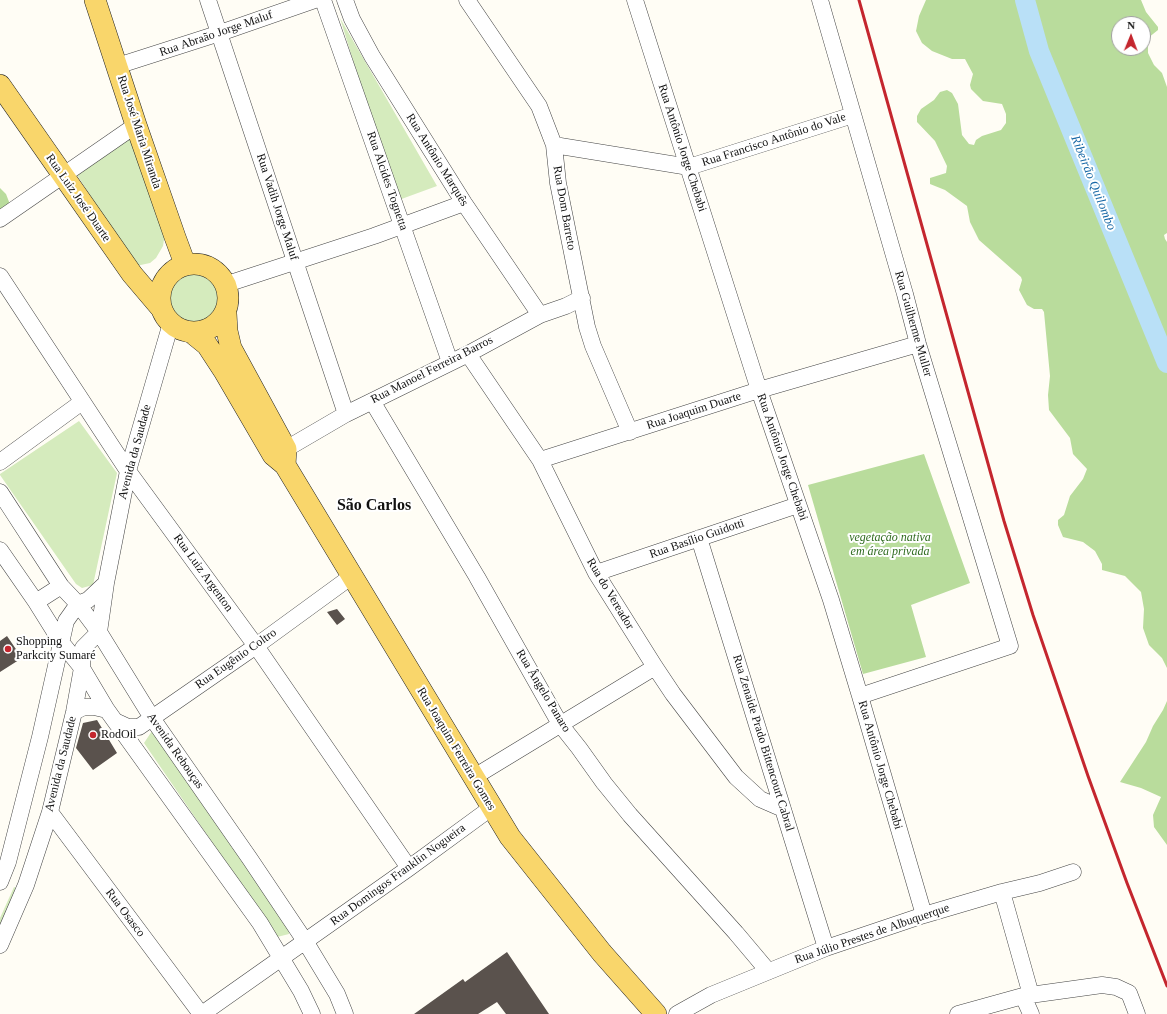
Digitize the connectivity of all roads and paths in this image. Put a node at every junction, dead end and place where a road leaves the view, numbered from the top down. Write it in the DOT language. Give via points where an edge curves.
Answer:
graph roads {
  1 [pos="95,0"];
  2 [pos="208,0"];
  3 [pos="315,0"];
  4 [pos="323,0"];
  5 [pos="345,0"];
  6 [pos="467,0"];
  7 [pos="635,0"];
  8 [pos="820,0"];
  9 [pos="220,33"];
  10 [pos="117,66"];
  11 [pos="0,85"];
  12 [pos="853,115"];
  13 [pos="136,125"];
  14 [pos="554,145"];
  15 [pos="689,167"];
  16 [pos="63,176"];
  17 [pos="464,203"];
  18 [pos="0,219"];
  19 [pos="403,225"];
  20 [pos="295,262"];
  21 [pos="185,264"];
  22 [pos="0,276"];
  23 [pos="227,284"];
  24 [pos="582,298"];
  25 [pos="226,313"];
  26 [pos="165,315"];
  27 [pos="540,315"];
  28 [pos="191,332"];
  29 [pos="918,344"];
  30 [pos="468,354"];
  31 [pos="450,362"];
  32 [pos="759,390"];
  33 [pos="372,401"];
  34 [pos="82,402"];
  35 [pos="346,414"];
  36 [pos="630,432"];
  37 [pos="286,457"];
  38 [pos="540,460"];
  39 [pos="0,462"];
  40 [pos="128,471"];
  41 [pos="0,492"];
  42 [pos="798,505"];
  43 [pos="699,538"];
  44 [pos="0,550"];
  45 [pos="596,573"];
  46 [pos="352,576"];
  47 [pos="106,583"];
  48 [pos="61,586"];
  49 [pos="36,602"];
  50 [pos="78,604"];
  51 [pos="99,632"];
  52 [pos="61,642"];
  53 [pos="256,646"];
  54 [pos="655,667"];
  55 [pos="82,668"];
  56 [pos="860,696"];
  57 [pos="74,712"];
  58 [pos="111,716"];
  59 [pos="152,718"];
  60 [pos="560,724"];
  61 [pos="474,778"];
  62 [pos="491,808"];
  63 [pos="783,809"];
  64 [pos="50,812"];
  65 [pos="4,860"];
  66 [pos="409,868"];
  67 [pos="31,870"];
  68 [pos="1073,872"];
  69 [pos="0,882"];
  70 [pos="1002,892"];
  71 [pos="924,915"];
  72 [pos="305,941"];
  73 [pos="0,945"];
  74 [pos="826,948"];
  75 [pos="281,958"];
  76 [pos="768,971"];
  77 [pos="1027,996"];
  78 [pos="202,1014"];
  79 [pos="312,1014"];
  80 [pos="345,1014"];
  81 [pos="656,1014"];
  82 [pos="677,1014"];
  83 [pos="958,1014"];
  84 [pos="1031,1014"];
  85 [pos="1137,1014"];
  1 -- 10 [label="main road, Rua José Maria Miranda"];
  2 -- 9 [label="street, Rua Vadih Jorge Maluf"];
  3 -- 9 [label="street, Rua Abraão Jorge Maluf"];
  4 -- 19 [label="street, Rua Alcides Tognetta"];
  5 -- 17 [label="street, Rua Antônio Marquês" via="372,56"];
  6 -- 14 [label="street, Rua Dom Barreto" via="539,106"];
  7 -- 15 [label="street, Rua Antônio Jorge Chebabi"];
  8 -- 12 [label="street, Rua Guilherme Muller"];
  9 -- 10 [label="street, Rua Abraão Jorge Maluf"];
  9 -- 20 [label="street, Rua Vadih Jorge Maluf"];
  10 -- 13 [label="main road, Rua José Maria Miranda"];
  11 -- 16 [label="main road, Rua Luiz José Duarte"];
  12 -- 15 [label="street, Rua Francisco Antônio do Vale"];
  12 -- 29 [label="street, Rua Guilherme Muller"];
  13 -- 16 [label="street"];
  13 -- 21 [label="main road, Rua José Maria Miranda"];
  14 -- 15 [label="street, Rua Francisco Antônio do Vale"];
  14 -- 24 [label="street, Rua Dom Barreto" via="558,183"];
  15 -- 32 [label="street, Rua Antônio Jorge Chebabi"];
  16 -- 18 [label="street"];
  16 -- 26 [label="main road, Rua Luiz José Duarte" via="132,274"];
  17 -- 19 [label="street"];
  17 -- 27 [label="street, Rua Antônio Marquês"];
  19 -- 20 [label="street"];
  19 -- 31 [label="street, Rua Alcides Tognetta"];
  20 -- 23 [label="street"];
  20 -- 35 [label="street, Rua Vadih Jorge Maluf"];
  21 -- 23 [label="main road" via="199,264 211,268"];
  21 -- 26 [label="main road" via="168,277 162,286 160,296"];
  22 -- 34 [label="street, Rua Luiz Argenton"];
  23 -- 25 [label="main road" via="229,294"];
  24 -- 27 [label="street, Rua Manoel Ferreira Barros"];
  24 -- 36 [label="street, Rua Dom Barreto" via="586,327"];
  25 -- 28 [label="main road" via="211,328 202,332"];
  25 -- 37 [label="main road, Rua Joaquim Ferreira Gomes" via="231,348"];
  26 -- 28 [label="main road" via="182,330"];
  26 -- 40 [label="street, Avenida da Saudade"];
  27 -- 30 [label="street, Rua Manoel Ferreira Barros"];
  28 -- 37 [label="main road, Rua Joaquim Ferreira Gomes" via="207,345 273,455"];
  29 -- 32 [label="street, Rua Joaquim Duarte"];
  29 -- 56 [label="street, Rua Guilherme Muller" via="1010,646"];
  30 -- 31 [label="street, Rua Manoel Ferreira Barros"];
  30 -- 38 [label="street, Rua do Vereador"];
  31 -- 33 [label="street, Rua Manoel Ferreira Barros"];
  32 -- 36 [label="street, Rua Joaquim Duarte"];
  32 -- 42 [label="street, Rua Antônio Jorge Chebabi"];
  33 -- 35 [label="street, Rua Manoel Ferreira Barros"];
  33 -- 60 [label="street, Rua Ângelo Panaro" via="477,577"];
  34 -- 39 [label="street"];
  34 -- 40 [label="street, Rua Luiz Argenton"];
  35 -- 37 [label="street, Rua Manoel Ferreira Barros"];
  36 -- 38 [label="street, Rua Joaquim Duarte"];
  37 -- 46 [label="main road, Rua Joaquim Ferreira Gomes"];
  38 -- 45 [label="street, Rua do Vereador"];
  40 -- 47 [label="street, Avenida da Saudade"];
  40 -- 53 [label="street, Rua Luiz Argenton"];
  41 -- 48 [label="street, Avenida Rebouças"];
  42 -- 43 [label="street, Rua Basílio Guidotti"];
  42 -- 56 [label="street, Rua Antônio Jorge Chebabi" via="831,600"];
  43 -- 45 [label="street, Rua Basílio Guidotti"];
  43 -- 63 [label="street, Rua Zenaide Prado Bittencourt Cabral"];
  44 -- 49 [label="street"];
  45 -- 54 [label="street, Rua do Vereador"];
  46 -- 53 [label="street, Rua Eugênio Coltro"];
  46 -- 61 [label="main road, Rua Joaquim Ferreira Gomes"];
  47 -- 50 [label="street" via="88,600"];
  47 -- 51 [label="street, Avenida da Saudade"];
  48 -- 49 [label="street"];
  48 -- 50 [label="street, Avenida Rebouças"];
  49 -- 52 [label="street"];
  50 -- 51 [label="street, Avenida Rebouças"];
  50 -- 52 [label="street" via="66,622"];
  51 -- 55 [label="street, Avenida da Saudade" via="83,648"];
  51 -- 59 [label="street, Avenida Rebouças"];
  52 -- 55 [label="street"];
  52 -- 65 [label="street" via="40,736"];
  53 -- 59 [label="street, Rua Eugênio Coltro"];
  53 -- 66 [label="street, Rua Luiz Argenton"];
  54 -- 60 [label="street"];
  54 -- 63 [label="street, Rua do Vereador" via="736,777 760,799"];
  55 -- 57 [label="street, Avenida da Saudade"];
  55 -- 58 [label="street"];
  56 -- 71 [label="street, Rua Antônio Jorge Chebabi"];
  57 -- 58 [label="street, Rua Eugênio Coltro" via="84,707 94,707"];
  57 -- 64 [label="street, Avenida da Saudade"];
  58 -- 59 [label="street, Rua Eugênio Coltro" via="133,728"];
  58 -- 75 [label="street" via="260,923"];
  59 -- 72 [label="street, Avenida Rebouças"];
  60 -- 61 [label="street"];
  60 -- 76 [label="street, Rua Ângelo Panaro" via="630,815"];
  61 -- 62 [label="main road, Rua Joaquim Ferreira Gomes"];
  62 -- 66 [label="street, Rua Domingos Franklin Nogueira"];
  62 -- 81 [label="main road, Rua Joaquim Ferreira Gomes" via="510,837 602,953"];
  63 -- 74 [label="street, Rua Zenaide Prado Bittencourt Cabral"];
  64 -- 67 [label="street, Avenida da Saudade"];
  64 -- 78 [label="street, Rua Osasco"];
  65 -- 67 [label="street"];
  65 -- 69 [label="street"];
  66 -- 72 [label="street, Rua Domingos Franklin Nogueira"];
  67 -- 73 [label="street, Avenida da Saudade"];
  68 -- 70 [label="street, Rua Júlio Prestes de Albuquerque"];
  70 -- 71 [label="street, Rua Júlio Prestes de Albuquerque"];
  70 -- 77 [label="street"];
  71 -- 74 [label="street, Rua Júlio Prestes de Albuquerque"];
  72 -- 75 [label="street, Rua Domingos Franklin Nogueira"];
  72 -- 80 [label="street, Avenida Rebouças" via="337,994"];
  74 -- 76 [label="street, Rua Júlio Prestes de Albuquerque"];
  75 -- 78 [label="street, Rua Domingos Franklin Nogueira"];
  75 -- 79 [label="street"];
  76 -- 82 [label="street, Rua Júlio Prestes de Albuquerque" via="710,995"];
  77 -- 83 [label="street"];
  77 -- 84 [label="street"];
  77 -- 85 [label="street" via="1102,985 1116,987 1129,993"];
}
